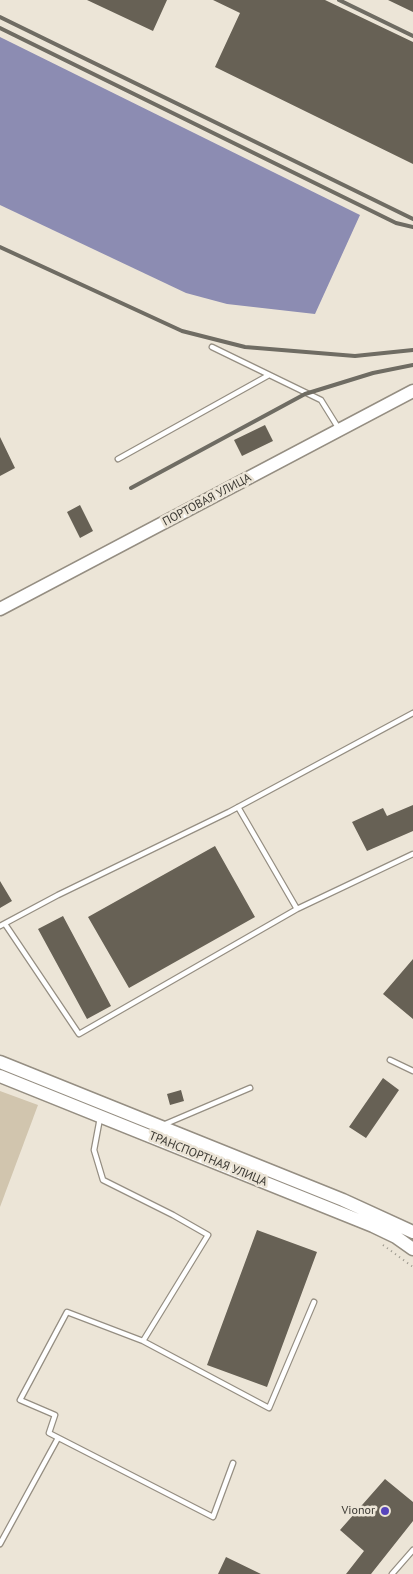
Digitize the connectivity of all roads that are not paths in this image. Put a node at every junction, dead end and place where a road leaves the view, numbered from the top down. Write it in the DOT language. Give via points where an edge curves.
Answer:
graph roads {
  1 [pos="212,347"];
  2 [pos="269,375"];
  3 [pos="413,391"];
  4 [pos="340,430"];
  5 [pos="118,459"];
  6 [pos="0,609"];
  7 [pos="413,713"];
  8 [pos="238,807"];
  9 [pos="413,854"];
  10 [pos="297,909"];
  11 [pos="2,925"];
  12 [pos="390,1060"];
  13 [pos="0,1062"];
  14 [pos="413,1071"];
  15 [pos="0,1076"];
  16 [pos="250,1088"];
  17 [pos="101,1116"];
  18 [pos="157,1132"];
  19 [pos="413,1232"];
  20 [pos="413,1248"];
  21 [pos="314,1302"];
  22 [pos="143,1342"];
  23 [pos="58,1438"];
  24 [pos="233,1463"];
  25 [pos="0,1544"];
  26 [pos="413,1550"];
  27 [pos="392,1574"];
  1 -- 2 [label="lane"];
  2 -- 4 [label="lane" via="321,400"];
  2 -- 5 [label="lane"];
  3 -- 4 [label="main road, ПОРТОВАЯ УЛИЦА"];
  4 -- 6 [label="main road, ПОРТОВАЯ УЛИЦА"];
  7 -- 8 [label="lane"];
  8 -- 10 [label="lane"];
  8 -- 11 [label="lane"];
  9 -- 10 [label="lane"];
  10 -- 11 [label="lane" via="79,1034"];
  12 -- 14 [label="lane"];
  13 -- 18 [label="main road, ТРАНСПОРТНАЯ УЛИЦА"];
  15 -- 17 [label="main road, ТРАНСПОРТНАЯ УЛИЦА"];
  16 -- 18 [label="lane"];
  17 -- 18 [label="main road, ТРАНСПОРТНАЯ УЛИЦА"];
  17 -- 22 [label="lane" via="94,1150 103,1180 208,1235"];
  18 -- 19 [label="main road, ТРАНСПОРТНАЯ УЛИЦА" via="343,1200"];
  18 -- 20 [label="main road, ТРАНСПОРТНАЯ УЛИЦА" via="374,1226"];
  21 -- 22 [label="lane" via="269,1408"];
  22 -- 23 [label="lane" via="67,1312 20,1400 55,1415 49,1433"];
  23 -- 24 [label="lane" via="212,1517"];
  23 -- 25 [label="lane"];
  26 -- 27 [label="lane"];
}
